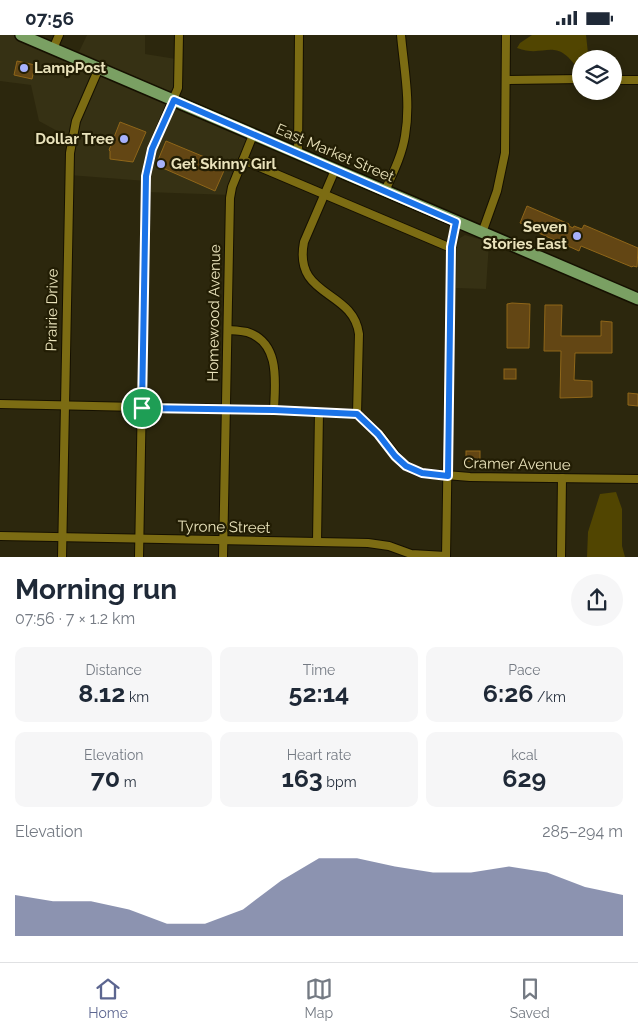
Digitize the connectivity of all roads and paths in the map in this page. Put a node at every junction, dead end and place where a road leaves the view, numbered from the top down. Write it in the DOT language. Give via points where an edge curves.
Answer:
graph roads {
  1 [pos="20,35"];
  2 [pos="59,35"];
  3 [pos="179,35"];
  4 [pos="299,35"];
  5 [pos="400,35"];
  6 [pos="506,35"];
  7 [pos="53,49"];
  8 [pos="99,68"];
  9 [pos="572,79"];
  10 [pos="507,80"];
  11 [pos="622,80"];
  12 [pos="638,80"];
  13 [pos="174,100"];
  14 [pos="254,135"];
  15 [pos="298,154"];
  16 [pos="244,160"];
  17 [pos="335,170"];
  18 [pos="385,191"];
  19 [pos="324,194"];
  20 [pos="456,222"];
  21 [pos="482,233"];
  22 [pos="451,247"];
  23 [pos="638,299"];
  24 [pos="228,330"];
  25 [pos="0,404"];
  26 [pos="64,406"];
  27 [pos="142,408"];
  28 [pos="226,410"];
  29 [pos="274,410"];
  30 [pos="319,412"];
  31 [pos="357,414"];
  32 [pos="448,476"];
  33 [pos="562,478"];
  34 [pos="638,479"];
  35 [pos="0,536"];
  36 [pos="62,537"];
  37 [pos="139,539"];
  38 [pos="224,540"];
  39 [pos="317,542"];
  40 [pos="62,557"];
  41 [pos="139,557"];
  42 [pos="224,557"];
  43 [pos="446,557"];
  44 [pos="561,557"];
  1 -- 7 [label="main road, East Market Street"];
  2 -- 7 [label="street"];
  3 -- 13 [label="street" via="178,89"];
  4 -- 15 [label="street"];
  5 -- 18 [label="street" via="407,120 403,147"];
  6 -- 10 [label="street"];
  7 -- 8 [label="main road, East Market Street"];
  8 -- 13 [label="main road, East Market Street"];
  8 -- 26 [label="street, Prairie Drive" via="76,121 70,153"];
  9 -- 10 [label="street"];
  10 -- 21 [label="street" via="504,164"];
  11 -- 12 [label="street"];
  13 -- 14 [label="main road, East Market Street"];
  13 -- 27 [label="street" via="152,149 146,176"];
  14 -- 15 [label="main road, East Market Street"];
  14 -- 16 [label="street, Homewood Avenue"];
  15 -- 17 [label="main road, East Market Street"];
  16 -- 19 [label="street"];
  16 -- 24 [label="street, Homewood Avenue" via="230,198"];
  17 -- 18 [label="main road, East Market Street"];
  17 -- 19 [label="street"];
  18 -- 20 [label="main road, East Market Street"];
  19 -- 22 [label="street"];
  19 -- 31 [label="street" via="304,242 304,263 317,287 344,305 356,323"];
  20 -- 21 [label="main road, East Market Street"];
  20 -- 22 [label="street"];
  21 -- 23 [label="main road, East Market Street"];
  22 -- 32 [label="street"];
  24 -- 28 [label="street, Homewood Avenue"];
  24 -- 29 [label="street" via="252,335 264,343 271,354 275,370"];
  25 -- 26 [label="street"];
  26 -- 27 [label="street"];
  26 -- 36 [label="street, Prairie Drive"];
  27 -- 28 [label="street"];
  27 -- 37 [label="street"];
  28 -- 29 [label="street"];
  28 -- 38 [label="street, Homewood Avenue"];
  29 -- 30 [label="street"];
  30 -- 31 [label="street"];
  30 -- 39 [label="street"];
  31 -- 32 [label="street, Cramer Avenue" via="406,466 422,473"];
  32 -- 33 [label="street, Cramer Avenue"];
  32 -- 43 [label="street"];
  33 -- 34 [label="street, Cramer Avenue"];
  33 -- 44 [label="street"];
  35 -- 36 [label="street, Tyrone Street"];
  36 -- 37 [label="street, Tyrone Street"];
  36 -- 40 [label="street, Prairie Drive"];
  37 -- 38 [label="street, Tyrone Street"];
  37 -- 41 [label="street"];
  38 -- 39 [label="street, Tyrone Street"];
  38 -- 42 [label="street, Homewood Avenue"];
  39 -- 43 [label="street, Tyrone Street" via="378,544 411,554"];
}
